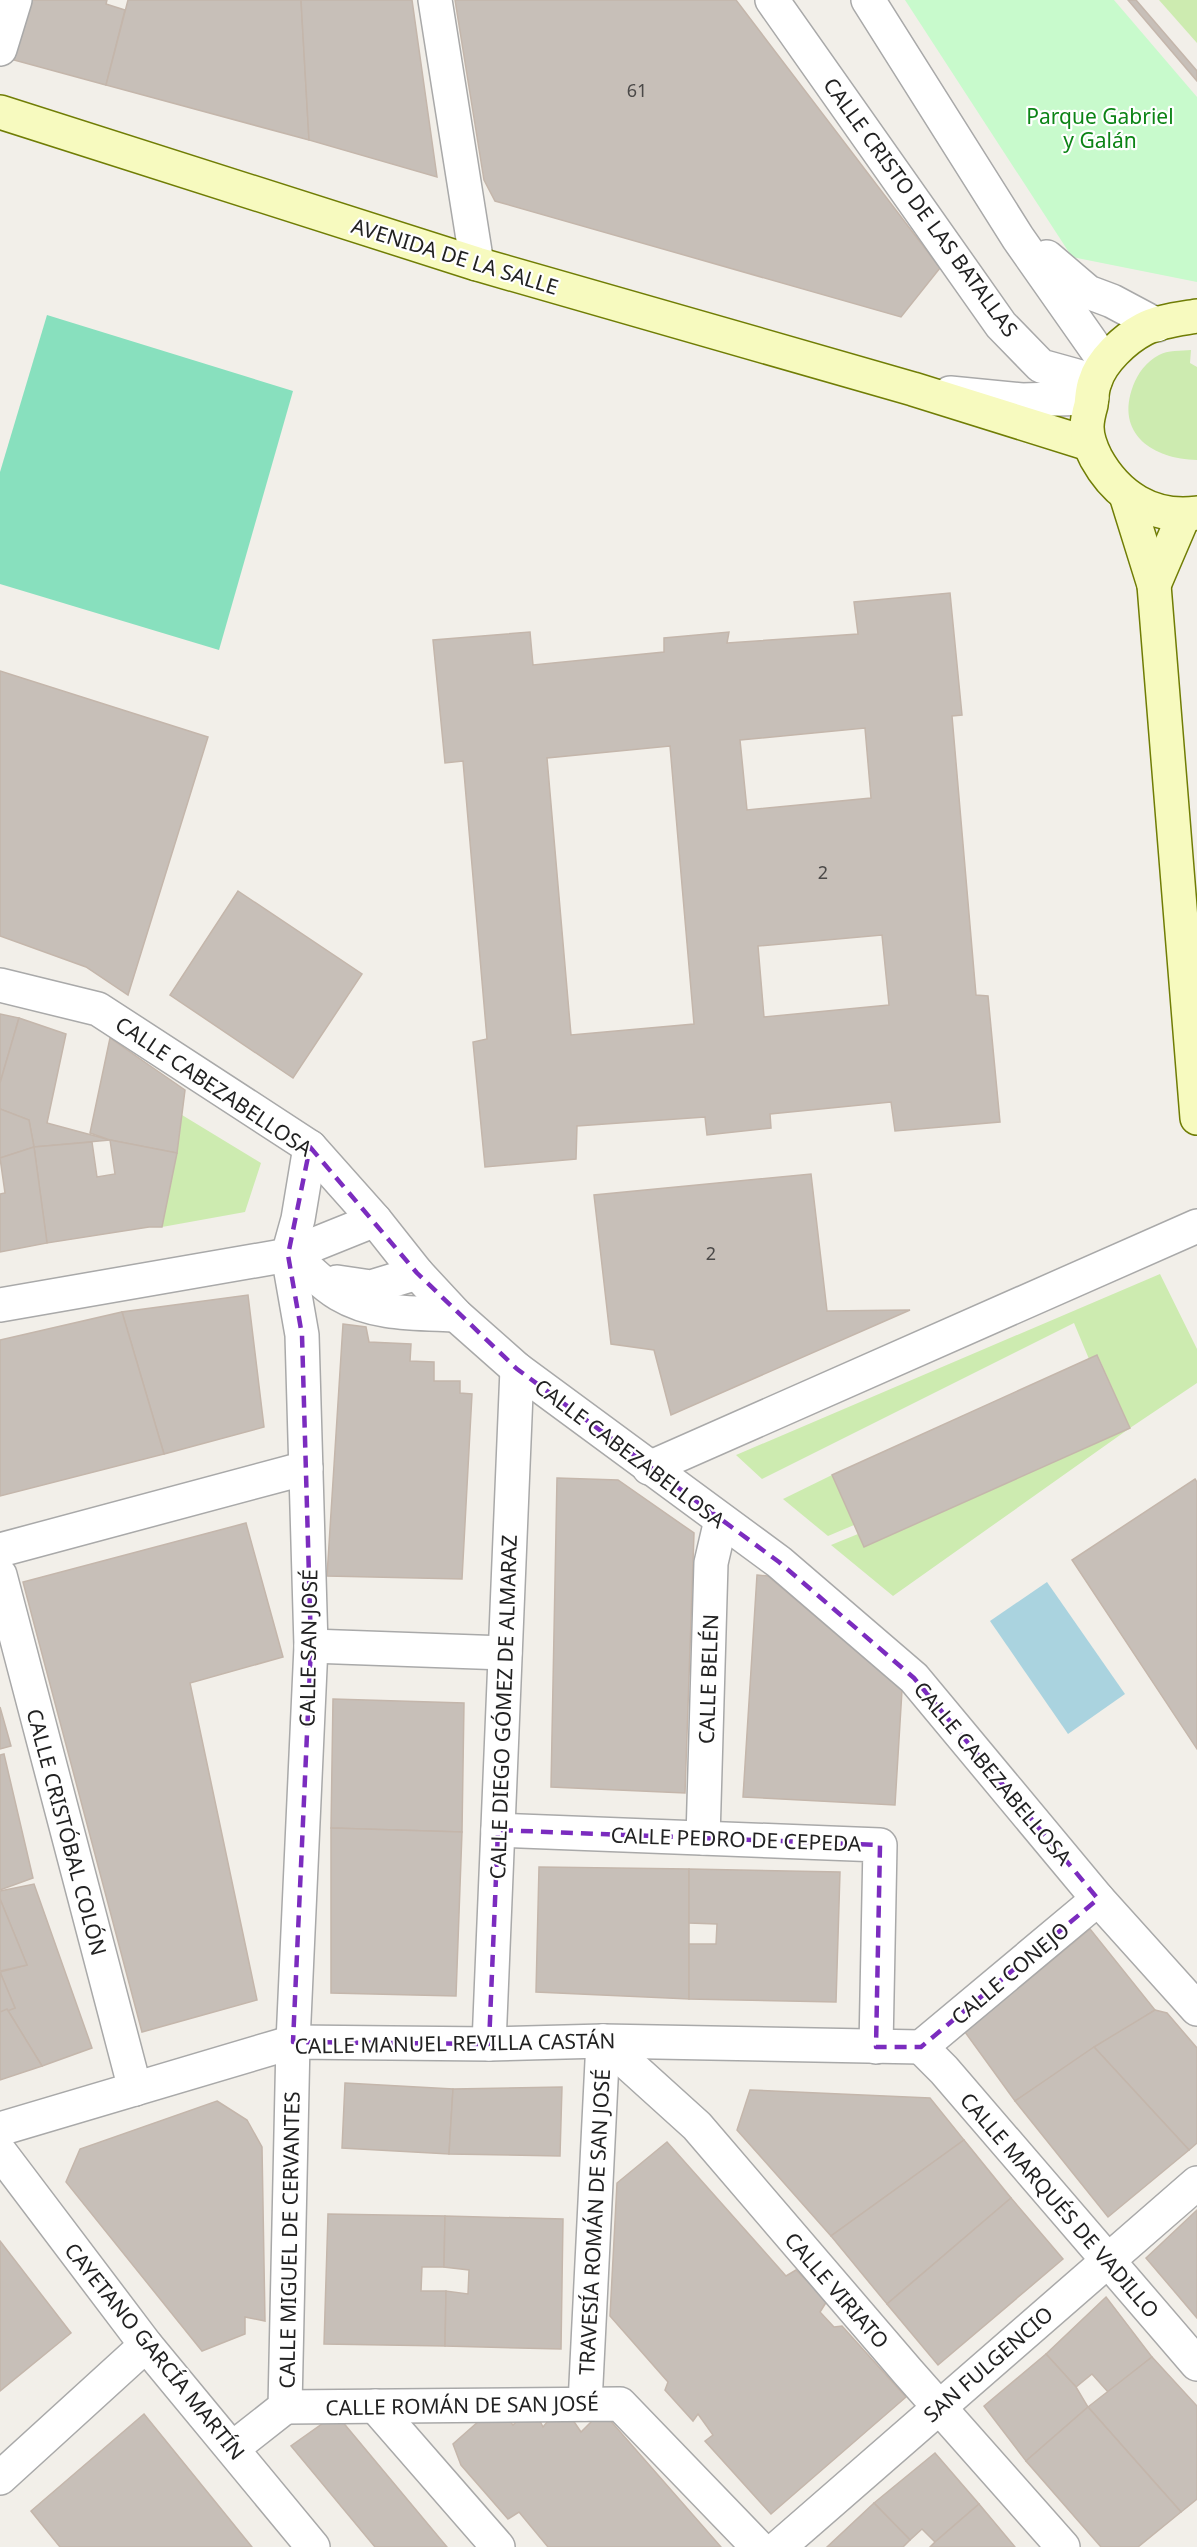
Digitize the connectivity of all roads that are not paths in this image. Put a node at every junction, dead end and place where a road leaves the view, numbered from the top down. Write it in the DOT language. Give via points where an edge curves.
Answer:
graph roads {
  1 [pos="15,0"];
  2 [pos="435,0"];
  3 [pos="772,0"];
  4 [pos="868,0"];
  5 [pos="0,49"];
  6 [pos="0,112"];
  7 [pos="1010,223"];
  8 [pos="477,264"];
  9 [pos="1197,316"];
  10 [pos="1157,325"];
  11 [pos="1097,380"];
  12 [pos="913,389"];
  13 [pos="1089,444"];
  14 [pos="1126,495"];
  15 [pos="1191,514"];
  16 [pos="1154,585"];
  17 [pos="0,985"];
  18 [pos="1197,1118"];
  19 [pos="310,1147"];
  20 [pos="375,1220"];
  21 [pos="1197,1226"];
  22 [pos="292,1257"];
  23 [pos="417,1274"];
  24 [pos="0,1305"];
  25 [pos="456,1315"];
  26 [pos="517,1369"];
  27 [pos="306,1468"];
  28 [pos="649,1468"];
  29 [pos="721,1520"];
  30 [pos="0,1550"];
  31 [pos="0,1575"];
  32 [pos="311,1646"];
  33 [pos="505,1653"];
  34 [pos="498,1830"];
  35 [pos="703,1838"];
  36 [pos="1098,1899"];
  37 [pos="1197,2009"];
  38 [pos="603,2040"];
  39 [pos="293,2042"];
  40 [pos="489,2044"];
  41 [pos="876,2047"];
  42 [pos="921,2048"];
  43 [pos="135,2089"];
  44 [pos="0,2129"];
  45 [pos="0,2152"];
  46 [pos="1197,2182"];
  47 [pos="1107,2260"];
  48 [pos="146,2345"];
  49 [pos="1197,2364"];
  50 [pos="585,2404"];
  51 [pos="375,2406"];
  52 [pos="285,2407"];
  53 [pos="939,2407"];
  54 [pos="232,2448"];
  55 [pos="0,2478"];
  56 [pos="313,2547"];
  57 [pos="498,2547"];
  58 [pos="758,2547"];
  59 [pos="779,2547"];
  60 [pos="1063,2547"];
  1 -- 5 [label="street"];
  2 -- 8 [label="street"];
  3 -- 11 [label="street, CALLE CRISTO DE LAS BATALLAS" via="1001,325 1041,366"];
  4 -- 7 [label="street"];
  6 -- 8 [label="main road, AVENIDA DE LA SALLE"];
  7 -- 10 [label="street" via="1088,292"];
  7 -- 11 [label="street"];
  8 -- 12 [label="main road, AVENIDA DE LA SALLE"];
  9 -- 10 [label="main road"];
  10 -- 11 [label="main road" via="1134,336"];
  11 -- 12 [label="street, AVENIDA DE LA SALLE" via="1022,400"];
  11 -- 13 [label="main road" via="1087,427"];
  12 -- 13 [label="main road, AVENIDA DE LA SALLE"];
  13 -- 14 [label="main road" via="1103,471"];
  14 -- 15 [label="main road" via="1137,504 1162,512"];
  14 -- 16 [label="main road"];
  15 -- 16 [label="main road"];
  16 -- 18 [label="main road"];
  17 -- 19 [label="street, CALLE CABEZABELLOSA" via="98,1009"];
  19 -- 20 [label="street, CALLE CABEZABELLOSA"];
  19 -- 22 [label="street"];
  20 -- 22 [label="street"];
  20 -- 23 [label="street, CALLE CABEZABELLOSA"];
  21 -- 28 [label="street"];
  22 -- 23 [label="street" via="340,1283 371,1287"];
  22 -- 24 [label="street"];
  22 -- 25 [label="street" via="338,1294 375,1309"];
  22 -- 27 [label="street, CALLE SAN JOSÉ" via="302,1335"];
  23 -- 25 [label="street, CALLE CABEZABELLOSA"];
  25 -- 26 [label="street, CALLE CABEZABELLOSA"];
  26 -- 28 [label="street, CALLE CABEZABELLOSA"];
  26 -- 33 [label="street, CALLE DIEGO GÓMEZ DE ALMARAZ"];
  27 -- 30 [label="street"];
  27 -- 32 [label="street, CALLE SAN JOSÉ"];
  28 -- 29 [label="street, CALLE CABEZABELLOSA"];
  29 -- 35 [label="street, CALLE BELÉN" via="711,1563"];
  29 -- 36 [label="street, CALLE CABEZABELLOSA" via="779,1562 914,1678"];
  31 -- 43 [label="street, CALLE CRISTÓBAL COLÓN"];
  32 -- 33 [label="street"];
  32 -- 39 [label="street, CALLE SAN JOSÉ"];
  33 -- 34 [label="street, CALLE DIEGO GÓMEZ DE ALMARAZ"];
  34 -- 35 [label="street, CALLE PEDRO DE CEPEDA"];
  34 -- 40 [label="street, CALLE DIEGO GÓMEZ DE ALMARAZ"];
  35 -- 41 [label="street, CALLE PEDRO DE CEPEDA" via="880,1845"];
  36 -- 37 [label="street, CALLE CABEZABELLOSA"];
  36 -- 42 [label="street, CALLE CONEJO"];
  38 -- 40 [label="street, CALLE MANUEL REVILLA CASTÁN"];
  38 -- 41 [label="street, CALLE MANUEL REVILLA CASTÁN"];
  38 -- 50 [label="street, TRAVESÍA ROMÁN DE SAN JOSÉ"];
  38 -- 53 [label="street, CALLE VIRIATO" via="697,2126"];
  39 -- 40 [label="street, CALLE MANUEL REVILLA CASTÁN"];
  39 -- 43 [label="street, CALLE MANUEL REVILLA CASTÁN"];
  39 -- 52 [label="street, CALLE MIGUEL DE CERVANTES"];
  41 -- 42 [label="street, CALLE MANUEL REVILLA CASTÁN"];
  42 -- 47 [label="street, CALLE MARQUÉS DE VADILLO"];
  43 -- 44 [label="street, CALLE MANUEL REVILLA CASTÁN"];
  45 -- 48 [label="street, CAYETANO GARCÍA MARTÍN"];
  46 -- 47 [label="street, SAN FULGENCIO"];
  47 -- 49 [label="street, CALLE MARQUÉS DE VADILLO"];
  47 -- 53 [label="street, SAN FULGENCIO"];
  48 -- 54 [label="street, CAYETANO GARCÍA MARTÍN"];
  48 -- 55 [label="street"];
  50 -- 51 [label="street, CALLE ROMÁN DE SAN JOSÉ"];
  50 -- 58 [label="street, CALLE ROMÁN DE SAN JOSÉ" via="620,2404"];
  51 -- 52 [label="street, CALLE ROMÁN DE SAN JOSÉ"];
  51 -- 57 [label="street"];
  52 -- 54 [label="street, CALLE MIGUEL DE CERVANTES"];
  53 -- 59 [label="street, SAN FULGENCIO"];
  53 -- 60 [label="street, CALLE VIRIATO"];
  54 -- 56 [label="street, CAYETANO GARCÍA MARTÍN"];
}
